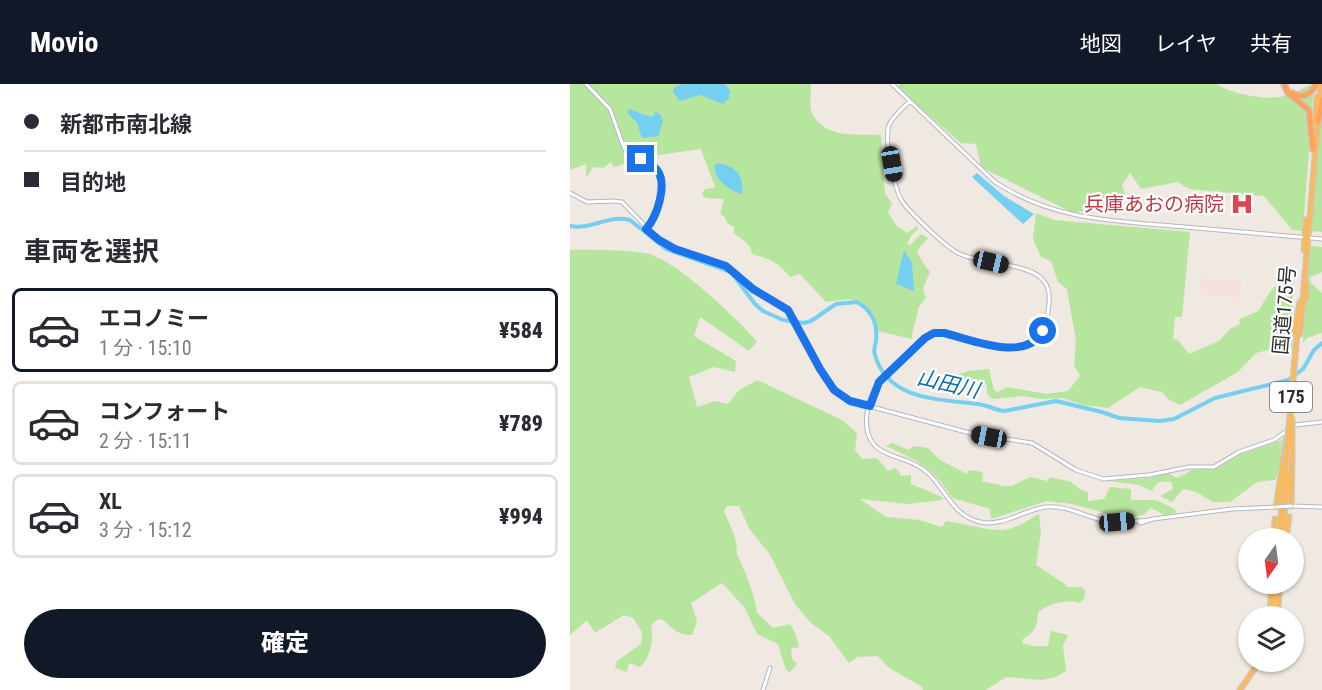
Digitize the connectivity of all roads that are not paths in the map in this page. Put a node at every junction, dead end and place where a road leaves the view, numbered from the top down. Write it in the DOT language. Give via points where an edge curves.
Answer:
graph roads {
  1 [pos="586,84"];
  2 [pos="892,84"];
  3 [pos="1285,84"];
  4 [pos="1318,84"];
  5 [pos="1322,100"];
  6 [pos="910,101"];
  7 [pos="1318,121"];
  8 [pos="1313,149"];
  9 [pos="1319,154"];
  10 [pos="1315,160"];
  11 [pos="570,193"];
  12 [pos="646,229"];
  13 [pos="1306,237"];
  14 [pos="1322,239"];
  15 [pos="1305,275"];
  16 [pos="1306,299"];
  17 [pos="1297,334"];
  18 [pos="870,406"];
  19 [pos="1322,422"];
  20 [pos="1287,461"];
  21 [pos="1291,506"];
  22 [pos="1276,507"];
  23 [pos="1322,507"];
  24 [pos="1289,517"];
  25 [pos="1275,519"];
  26 [pos="1149,520"];
  27 [pos="1140,523"];
  28 [pos="1277,528"];
  29 [pos="1281,528"];
  30 [pos="1284,528"];
  31 [pos="770,668"];
  32 [pos="1254,672"];
  33 [pos="763,690"];
  34 [pos="1242,690"];
  1 -- 12 [label="street" via="610,109 624,148 654,166 660,175 656,217"];
  2 -- 6 [label="street"];
  3 -- 4 [label="highway" via="1290,92 1300,96"];
  3 -- 8 [label="highway" via="1288,93 1309,111"];
  4 -- 7 [label="highway, 国道175号 / 175"];
  4 -- 8 [label="highway, 国道175号 / 175"];
  5 -- 7 [label="highway"];
  6 -- 13 [label="street" via="995,182 1047,209 1090,219"];
  6 -- 18 [label="street" via="891,122 887,133 896,187 902,200 959,254 1038,275 1048,288 1050,301 1043,331 1029,346 1012,348 944,333 925,338 882,378"];
  7 -- 10 [label="highway, 国道175号 / 175"];
  8 -- 13 [label="highway, 国道175号 / 175"];
  9 -- 10 [label="highway"];
  10 -- 13 [label="highway, 国道175号 / 175"];
  11 -- 12 [label="street" via="587,202 619,201"];
  12 -- 18 [label="street" via="675,249 726,266 753,289 788,310 834,390 850,401"];
  13 -- 14 [label="street"];
  13 -- 15 [label="highway, 国道175号 / 175"];
  13 -- 17 [label="highway, 国道175号 / 175"];
  15 -- 16 [label="highway"];
  15 -- 17 [label="highway, 国道175号 / 175"];
  17 -- 20 [label="highway, 国道175号 / 175, bridge"];
  17 -- 20 [label="highway, 国道175号 / 175, bridge"];
  18 -- 19 [label="street" via="974,434 1032,442 1076,470 1103,479 1214,467 1239,452 1274,440 1295,425"];
  18 -- 26 [label="street" via="866,427 872,442 916,464 935,480 954,509 972,520 991,523 1055,507 1106,521"];
  20 -- 21 [label="highway"];
  20 -- 22 [label="highway"];
  20 -- 29 [label="highway, 国道175号 / 175"];
  21 -- 22 [label="street, bridge"];
  21 -- 23 [label="street"];
  22 -- 26 [label="street"];
  24 -- 30 [label="highway"];
  25 -- 28 [label="highway"];
  26 -- 27 [label="street"];
  31 -- 33 [label="street"];
  32 -- 34 [label="highway"];
}
